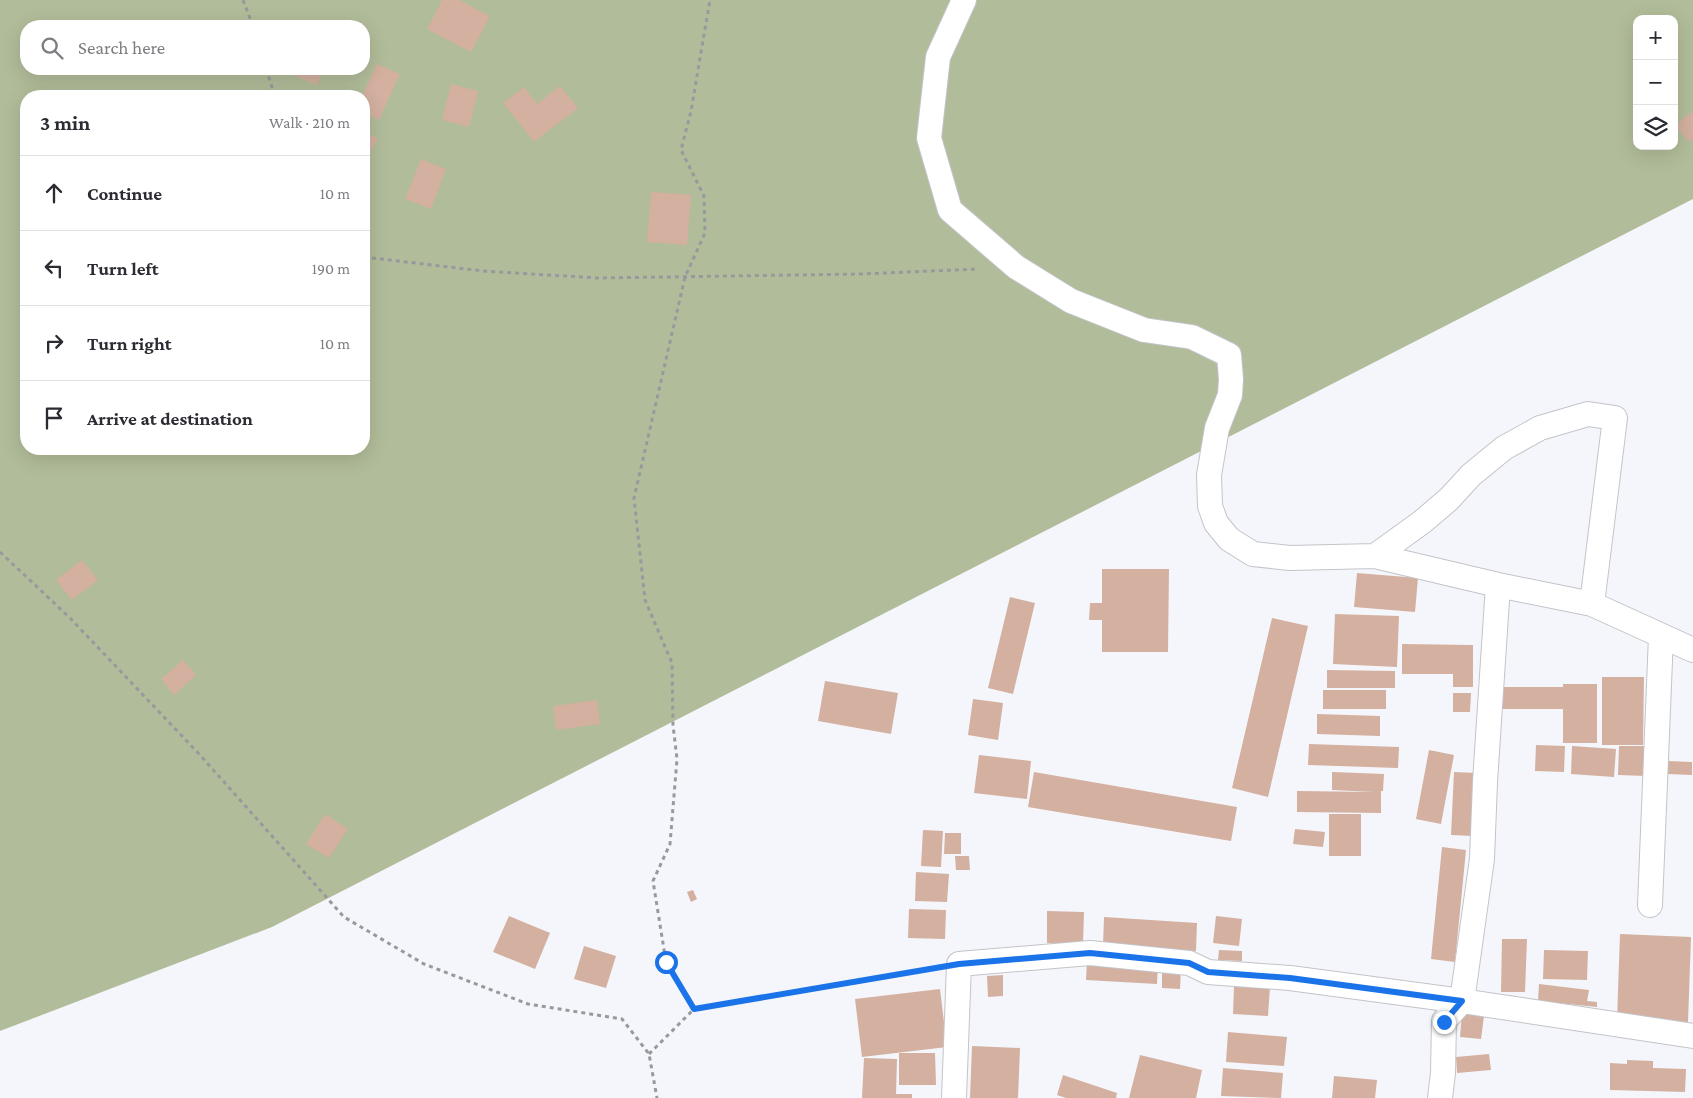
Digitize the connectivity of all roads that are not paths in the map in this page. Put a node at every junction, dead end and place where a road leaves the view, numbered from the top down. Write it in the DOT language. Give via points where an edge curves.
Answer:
graph roads {
  1 [pos="964,0"];
  2 [pos="1375,556"];
  3 [pos="1498,585"];
  4 [pos="1592,604"];
  5 [pos="1661,636"];
  6 [pos="1693,650"];
  7 [pos="1650,905"];
  8 [pos="1462,1001"];
  9 [pos="1693,1036"];
  10 [pos="954,1098"];
  11 [pos="1440,1098"];
  1 -- 2 [label="street" via="938,57 929,138 950,210 1016,267 1071,301 1144,330 1192,337 1229,356 1230,395 1217,428 1209,474 1210,506 1216,523 1229,539 1253,554 1290,558"];
  2 -- 3 [label="street"];
  2 -- 4 [label="street" via="1422,522 1504,448 1540,428 1588,414 1614,418"];
  3 -- 4 [label="street"];
  3 -- 8 [label="street" via="1482,859"];
  4 -- 5 [label="street"];
  5 -- 6 [label="street"];
  5 -- 7 [label="street"];
  8 -- 9 [label="street"];
  8 -- 10 [label="street" via="1290,978 1208,972 1189,963 1090,953 959,964"];
  8 -- 11 [label="street" via="1444,1022"];
}
